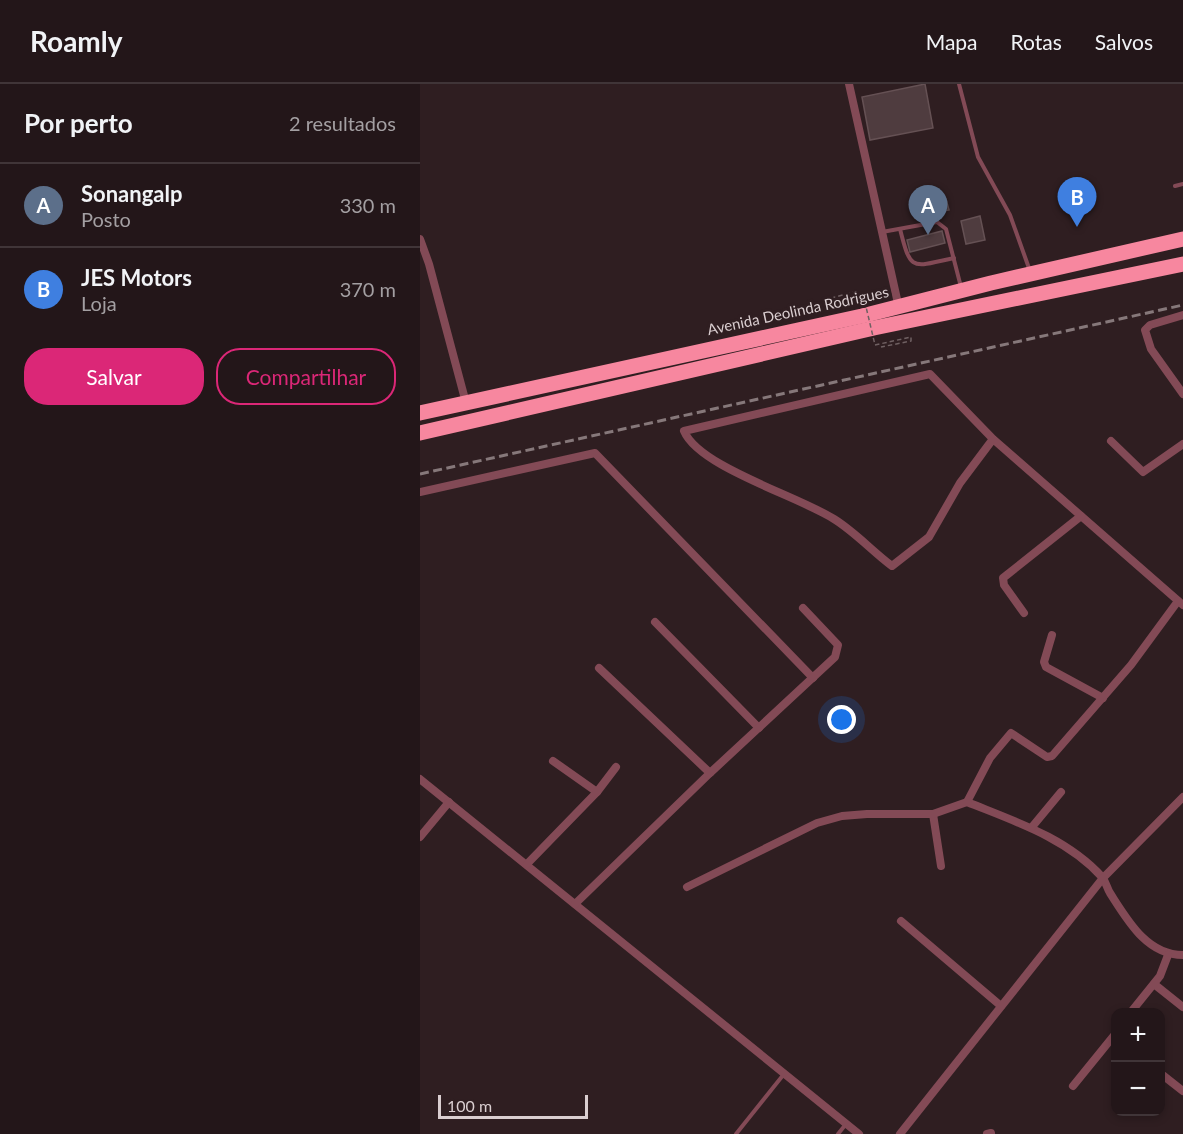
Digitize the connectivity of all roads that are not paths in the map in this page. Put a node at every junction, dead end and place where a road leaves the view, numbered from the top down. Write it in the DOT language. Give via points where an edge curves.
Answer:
graph roads {
  1 [pos="849,84"];
  2 [pos="959,84"];
  3 [pos="1183,184"];
  4 [pos="1175,186"];
  5 [pos="900,229"];
  6 [pos="882,232"];
  7 [pos="420,239"];
  8 [pos="1183,239"];
  9 [pos="954,258"];
  10 [pos="1183,264"];
  11 [pos="1030,275"];
  12 [pos="962,291"];
  13 [pos="899,308"];
  14 [pos="1183,315"];
  15 [pos="1183,394"];
  16 [pos="466,403"];
  17 [pos="420,413"];
  18 [pos="420,433"];
  19 [pos="993,439"];
  20 [pos="1111,441"];
  21 [pos="1183,444"];
  22 [pos="420,492"];
  23 [pos="1081,516"];
  24 [pos="1181,603"];
  25 [pos="803,608"];
  26 [pos="1024,613"];
  27 [pos="655,622"];
  28 [pos="1052,635"];
  29 [pos="599,668"];
  30 [pos="813,678"];
  31 [pos="1103,698"];
  32 [pos="759,728"];
  33 [pos="553,761"];
  34 [pos="616,767"];
  35 [pos="710,773"];
  36 [pos="420,779"];
  37 [pos="597,792"];
  38 [pos="1061,792"];
  39 [pos="1183,797"];
  40 [pos="449,802"];
  41 [pos="967,802"];
  42 [pos="933,814"];
  43 [pos="1032,827"];
  44 [pos="420,837"];
  45 [pos="527,864"];
  46 [pos="940,866"];
  47 [pos="1103,878"];
  48 [pos="687,887"];
  49 [pos="575,904"];
  50 [pos="902,921"];
  51 [pos="1168,955"];
  52 [pos="1183,955"];
  53 [pos="1154,984"];
  54 [pos="1001,1006"];
  55 [pos="1183,1007"];
  56 [pos="1134,1008"];
  57 [pos="1111,1039"];
  58 [pos="785,1074"];
  59 [pos="1165,1076"];
  60 [pos="1074,1086"];
  61 [pos="1183,1091"];
  62 [pos="846,1124"];
  63 [pos="736,1134"];
  64 [pos="838,1134"];
  65 [pos="859,1134"];
  66 [pos="900,1134"];
  1 -- 6 [label="street"];
  2 -- 11 [label="lane" via="978,157 1017,230"];
  3 -- 4 [label="lane"];
  5 -- 6 [label="lane"];
  5 -- 9 [label="lane" via="937,222 943,225"];
  5 -- 9 [label="lane" via="911,262 920,265"];
  6 -- 13 [label="street"];
  7 -- 16 [label="street"];
  8 -- 11 [label="highway, Avenida Deolinda Rodrigues"];
  9 -- 12 [label="lane"];
  10 -- 18 [label="highway" via="874,328"];
  11 -- 12 [label="highway, Avenida Deolinda Rodrigues"];
  12 -- 13 [label="highway, Avenida Deolinda Rodrigues"];
  13 -- 16 [label="highway, Avenida Deolinda Rodrigues"];
  14 -- 15 [label="street" via="1145,330 1151,349"];
  16 -- 17 [label="highway, Avenida Deolinda Rodrigues"];
  19 -- 19 [label="street" via="960,483 929,537 892,566 835,519 732,471 698,450 684,431 930,374"];
  19 -- 23 [label="street"];
  20 -- 21 [label="street" via="1143,472"];
  22 -- 30 [label="street" via="595,453"];
  23 -- 24 [label="street"];
  23 -- 26 [label="street" via="1003,578"];
  24 -- 31 [label="street"];
  25 -- 30 [label="street" via="838,645 835,657"];
  27 -- 32 [label="street"];
  28 -- 31 [label="street" via="1046,667"];
  29 -- 35 [label="street"];
  30 -- 32 [label="street"];
  31 -- 41 [label="street" via="1052,756 1047,757 1014,733 1009,735 978,778"];
  32 -- 35 [label="street"];
  33 -- 37 [label="street"];
  34 -- 37 [label="street"];
  35 -- 49 [label="street"];
  36 -- 40 [label="street"];
  37 -- 45 [label="street"];
  38 -- 43 [label="street"];
  39 -- 47 [label="street"];
  40 -- 44 [label="street"];
  40 -- 45 [label="street"];
  41 -- 42 [label="street"];
  41 -- 43 [label="street"];
  42 -- 46 [label="street"];
  42 -- 48 [label="street" via="867,814 817,823"];
  43 -- 47 [label="street"];
  45 -- 49 [label="street"];
  47 -- 51 [label="street" via="1140,936"];
  47 -- 54 [label="street"];
  49 -- 58 [label="street"];
  50 -- 54 [label="street"];
  51 -- 52 [label="street"];
  51 -- 53 [label="street"];
  53 -- 55 [label="street"];
  53 -- 56 [label="street"];
  54 -- 66 [label="street"];
  57 -- 60 [label="street"];
  58 -- 62 [label="street"];
  58 -- 63 [label="lane"];
  59 -- 61 [label="street"];
  62 -- 64 [label="lane"];
  62 -- 65 [label="street"];
}
